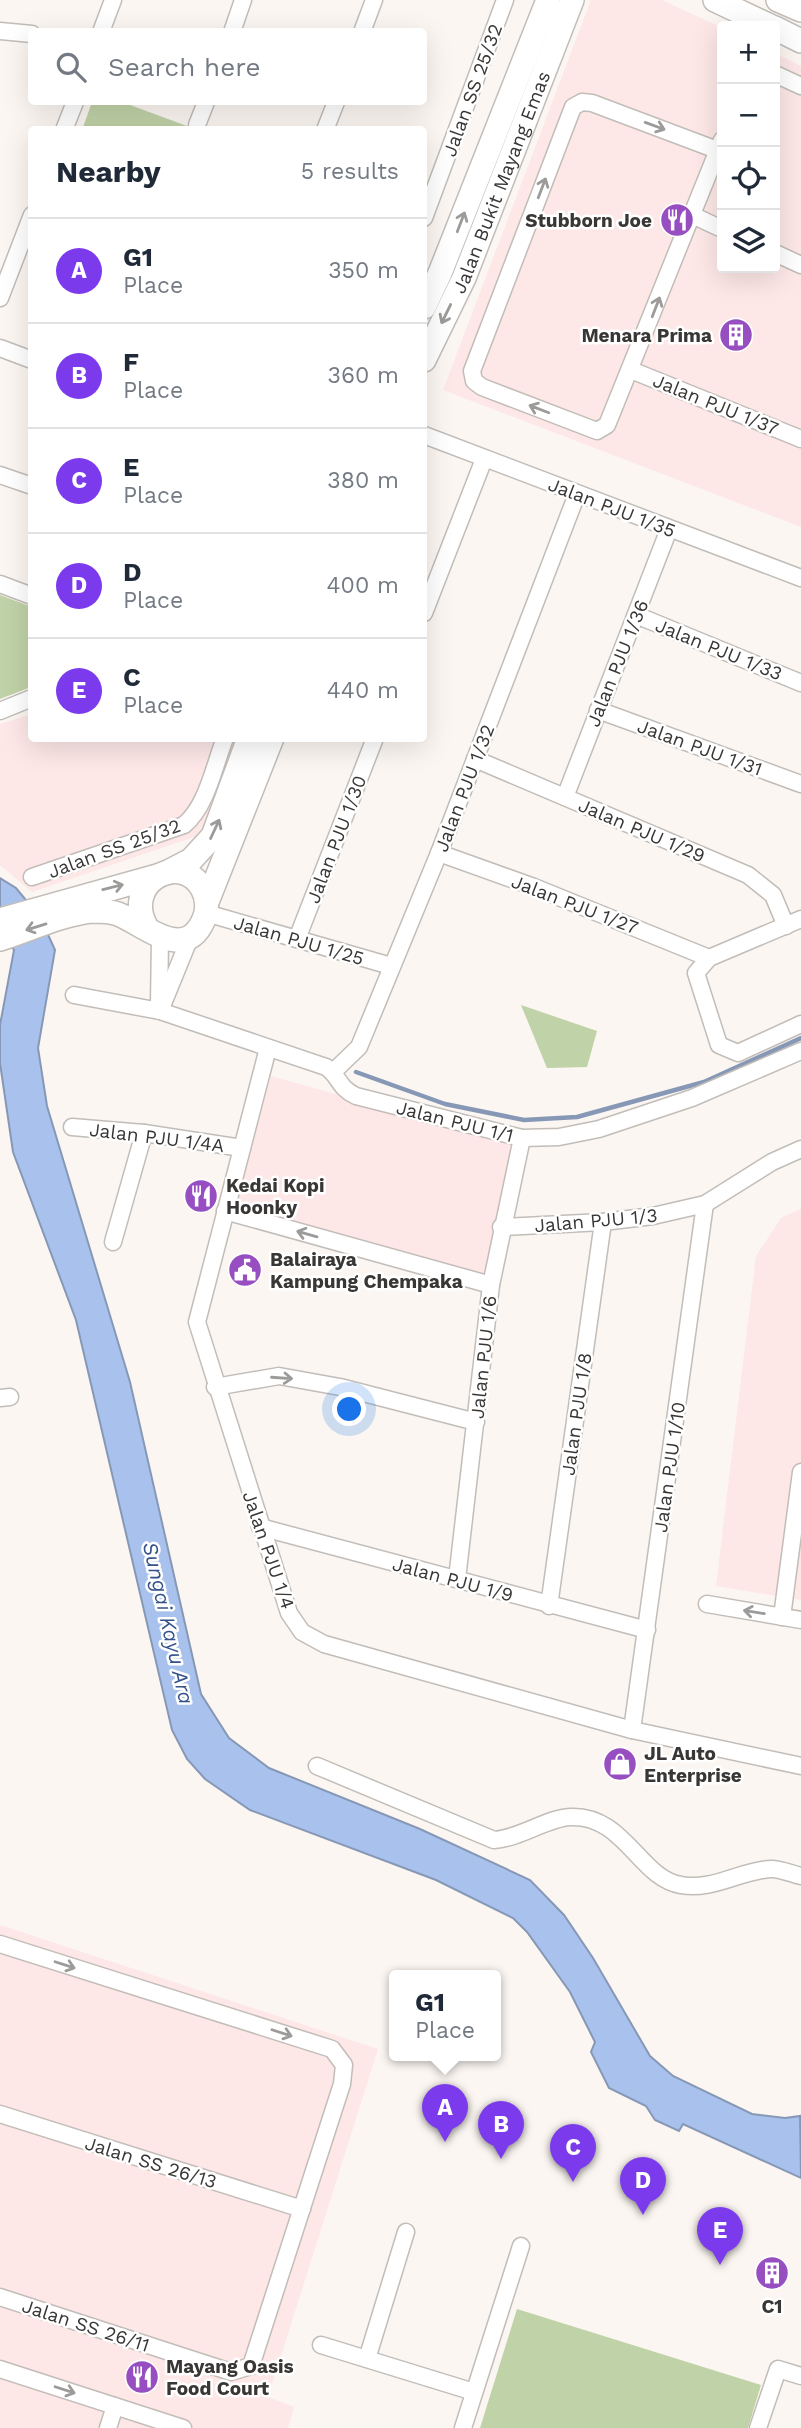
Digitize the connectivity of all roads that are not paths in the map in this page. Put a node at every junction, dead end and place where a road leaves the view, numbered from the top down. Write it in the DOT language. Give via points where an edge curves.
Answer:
graph roads {
  1 [pos="113,0"];
  2 [pos="243,0"];
  3 [pos="374,0"];
  4 [pos="505,0"];
  5 [pos="548,0"];
  6 [pos="572,0"];
  7 [pos="715,0"];
  8 [pos="789,5"];
  9 [pos="756,21"];
  10 [pos="779,21"];
  11 [pos="103,28"];
  12 [pos="233,28"];
  13 [pos="364,28"];
  14 [pos="0,31"];
  15 [pos="780,32"];
  16 [pos="28,34"];
  17 [pos="801,41"];
  18 [pos="780,76"];
  19 [pos="801,86"];
  20 [pos="74,105"];
  21 [pos="205,105"];
  22 [pos="335,105"];
  23 [pos="197,125"];
  24 [pos="66,126"];
  25 [pos="327,126"];
  26 [pos="717,144"];
  27 [pos="719,147"];
  28 [pos="427,210"];
  29 [pos="692,215"];
  30 [pos="717,227"];
  31 [pos="28,228"];
  32 [pos="780,255"];
  33 [pos="801,265"];
  34 [pos="0,298"];
  35 [pos="427,300"];
  36 [pos="0,348"];
  37 [pos="427,354"];
  38 [pos="28,358"];
  39 [pos="631,370"];
  40 [pos="427,436"];
  41 [pos="801,439"];
  42 [pos="484,459"];
  43 [pos="0,475"];
  44 [pos="28,485"];
  45 [pos="577,494"];
  46 [pos="670,529"];
  47 [pos="801,578"];
  48 [pos="0,584"];
  49 [pos="28,594"];
  50 [pos="427,605"];
  51 [pos="636,615"];
  52 [pos="801,682"];
  53 [pos="28,700"];
  54 [pos="598,710"];
  55 [pos="0,711"];
  56 [pos="223,742"];
  57 [pos="248,742"];
  58 [pos="270,742"];
  59 [pos="373,742"];
  60 [pos="475,759"];
  61 [pos="801,784"];
  62 [pos="565,797"];
  63 [pos="439,853"];
  64 [pos="161,874"];
  65 [pos="32,877"];
  66 [pos="71,908"];
  67 [pos="206,908"];
  68 [pos="0,920"];
  69 [pos="794,922"];
  70 [pos="153,933"];
  71 [pos="191,935"];
  72 [pos="0,939"];
  73 [pos="297,939"];
  74 [pos="709,958"];
  75 [pos="391,966"];
  76 [pos="75,995"];
  77 [pos="160,1011"];
  78 [pos="801,1024"];
  79 [pos="268,1048"];
  80 [pos="801,1051"];
  81 [pos="333,1072"];
  82 [pos="72,1127"];
  83 [pos="144,1133"];
  84 [pos="522,1138"];
  85 [pos="242,1148"];
  86 [pos="801,1149"];
  87 [pos="705,1204"];
  88 [pos="225,1210"];
  89 [pos="603,1222"];
  90 [pos="500,1227"];
  91 [pos="113,1242"];
  92 [pos="491,1285"];
  93 [pos="215,1387"];
  94 [pos="476,1422"];
  95 [pos="801,1472"];
  96 [pos="260,1527"];
  97 [pos="457,1579"];
  98 [pos="708,1604"];
  99 [pos="549,1606"];
  100 [pos="782,1617"];
  101 [pos="801,1620"];
  102 [pos="647,1630"];
  103 [pos="632,1730"];
  104 [pos="317,1766"];
  105 [pos="801,1766"];
  106 [pos="801,1876"];
  107 [pos="0,1944"];
  108 [pos="0,2114"];
  109 [pos="302,2209"];
  110 [pos="406,2232"];
  111 [pos="521,2246"];
  112 [pos="0,2297"];
  113 [pos="321,2345"];
  114 [pos="367,2359"];
  115 [pos="0,2369"];
  116 [pos="801,2376"];
  117 [pos="474,2392"];
  118 [pos="115,2406"];
  119 [pos="142,2422"];
  120 [pos="108,2428"];
  121 [pos="183,2428"];
  122 [pos="463,2428"];
  123 [pos="758,2428"];
  1 -- 11 [label="street"];
  2 -- 12 [label="street"];
  3 -- 13 [label="street"];
  4 -- 28 [label="street, Jalan SS 25/32"];
  35 -- 5 [label="main road, Jalan Bukit Mayang Emas, one-way"];
  6 -- 37 [label="main road, Jalan Bukit Mayang Emas, one-way" via="464,278"];
  7 -- 9 [label="main road"];
  8 -- 10 [label="street"];
  14 -- 16 [label="street"];
  15 -- 17 [label="main road"];
  18 -- 19 [label="street"];
  20 -- 24 [label="street"];
  21 -- 23 [label="street"];
  22 -- 25 [label="street"];
  39 -- 26 [label="street, one-way" via="612,417 597,431 482,387 474,381 472,371 573,107 592,103"];
  27 -- 29 [label="street"];
  29 -- 30 [label="street"];
  39 -- 29 [label="street, one-way"];
  31 -- 34 [label="street"];
  32 -- 33 [label="street"];
  36 -- 38 [label="street"];
  39 -- 41 [label="street, Jalan PJU 1/37"];
  40 -- 42 [label="street, Jalan PJU 1/35"];
  42 -- 45 [label="street, Jalan PJU 1/35"];
  42 -- 50 [label="street"];
  43 -- 44 [label="street"];
  45 -- 46 [label="street, Jalan PJU 1/35"];
  45 -- 60 [label="street, Jalan PJU 1/32"];
  46 -- 47 [label="street, Jalan PJU 1/35"];
  46 -- 51 [label="street, Jalan PJU 1/36"];
  48 -- 49 [label="street"];
  51 -- 52 [label="street, Jalan PJU 1/33"];
  51 -- 54 [label="street, Jalan PJU 1/36"];
  53 -- 55 [label="street"];
  54 -- 61 [label="street, Jalan PJU 1/31"];
  54 -- 62 [label="street, Jalan PJU 1/36"];
  56 -- 65 [label="street, Jalan SS 25/32" via="199,805 184,825"];
  64 -- 57 [label="main road, one-way" via="191,860 213,836"];
  58 -- 67 [label="main road"];
  59 -- 73 [label="street, Jalan PJU 1/30"];
  60 -- 62 [label="street, Jalan PJU 1/29"];
  60 -- 63 [label="street, Jalan PJU 1/32"];
  62 -- 69 [label="street, Jalan PJU 1/29" via="748,875 773,895"];
  63 -- 74 [label="street, Jalan PJU 1/27"];
  63 -- 75 [label="street, Jalan PJU 1/32"];
  66 -- 64 [label="main road, one-way"];
  64 -- 67 [label="main road" via="177,872 197,881"];
  64 -- 70 [label="main road" via="149,882 140,899 142,919"];
  66 -- 68 [label="main road"];
  66 -- 70 [label="main road" via="116,913"];
  66 -- 72 [label="main road, one-way"];
  67 -- 71 [label="main road"];
  67 -- 73 [label="street, Jalan PJU 1/25"];
  69 -- 74 [label="street"];
  70 -- 71 [label="main road" via="170,940"];
  70 -- 77 [label="street"];
  71 -- 77 [label="street"];
  73 -- 75 [label="street, Jalan PJU 1/25"];
  74 -- 78 [label="street" via="696,973 719,1045 738,1053"];
  75 -- 81 [label="street, Jalan PJU 1/32" via="359,1047"];
  76 -- 77 [label="street, Jalan PJU 1/1"];
  77 -- 79 [label="street, Jalan PJU 1/1"];
  79 -- 81 [label="street, Jalan PJU 1/1"];
  79 -- 85 [label="street, Jalan PJU 1/4"];
  80 -- 84 [label="street, Jalan PJU 1/1" via="692,1098 599,1129"];
  81 -- 84 [label="street, Jalan PJU 1/1" via="343,1090 356,1096"];
  82 -- 83 [label="street, Jalan PJU 1/4A"];
  83 -- 85 [label="street, Jalan PJU 1/4A"];
  83 -- 91 [label="street"];
  84 -- 90 [label="street, Jalan PJU 1/6"];
  85 -- 88 [label="street, Jalan PJU 1/4"];
  86 -- 87 [label="street, Jalan PJU 1/3"];
  87 -- 89 [label="street, Jalan PJU 1/3"];
  87 -- 102 [label="street, Jalan PJU 1/10"];
  92 -- 88 [label="street, one-way"];
  88 -- 93 [label="street, Jalan PJU 1/4" via="197,1322"];
  89 -- 90 [label="street, Jalan PJU 1/3"];
  89 -- 99 [label="street, Jalan PJU 1/8"];
  90 -- 92 [label="street, Jalan PJU 1/6"];
  92 -- 94 [label="street, Jalan PJU 1/6"];
  93 -- 94 [label="street, one-way" via="279,1376"];
  93 -- 96 [label="street, Jalan PJU 1/4"];
  94 -- 97 [label="street, Jalan PJU 1/6"];
  95 -- 100 [label="street"];
  96 -- 97 [label="street, Jalan PJU 1/9"];
  96 -- 103 [label="street, Jalan PJU 1/4" via="289,1613 302,1632 324,1644"];
  97 -- 99 [label="street, Jalan PJU 1/9"];
  100 -- 98 [label="street, one-way"];
  99 -- 102 [label="street, Jalan PJU 1/9"];
  100 -- 101 [label="street"];
  102 -- 103 [label="street, Jalan PJU 1/10"];
  103 -- 105 [label="street, Jalan PJU 1/4"];
  104 -- 106 [label="street" via="494,1840 510,1839 570,1817 596,1822 619,1833 651,1866 680,1885 704,1886 771,1868"];
  107 -- 109 [label="street, one-way" via="332,2049 344,2065 342,2084"];
  108 -- 109 [label="street, Jalan SS 26/13"];
  109 -- 112 [label="street, Jalan SS 26/11" via="251,2366 231,2372"];
  110 -- 114 [label="street"];
  111 -- 117 [label="street"];
  113 -- 114 [label="street"];
  114 -- 117 [label="street"];
  115 -- 118 [label="street, one-way"];
  116 -- 123 [label="street" via="778,2369"];
  117 -- 122 [label="street"];
  118 -- 119 [label="street"];
  118 -- 120 [label="street"];
  119 -- 121 [label="street"];
}
